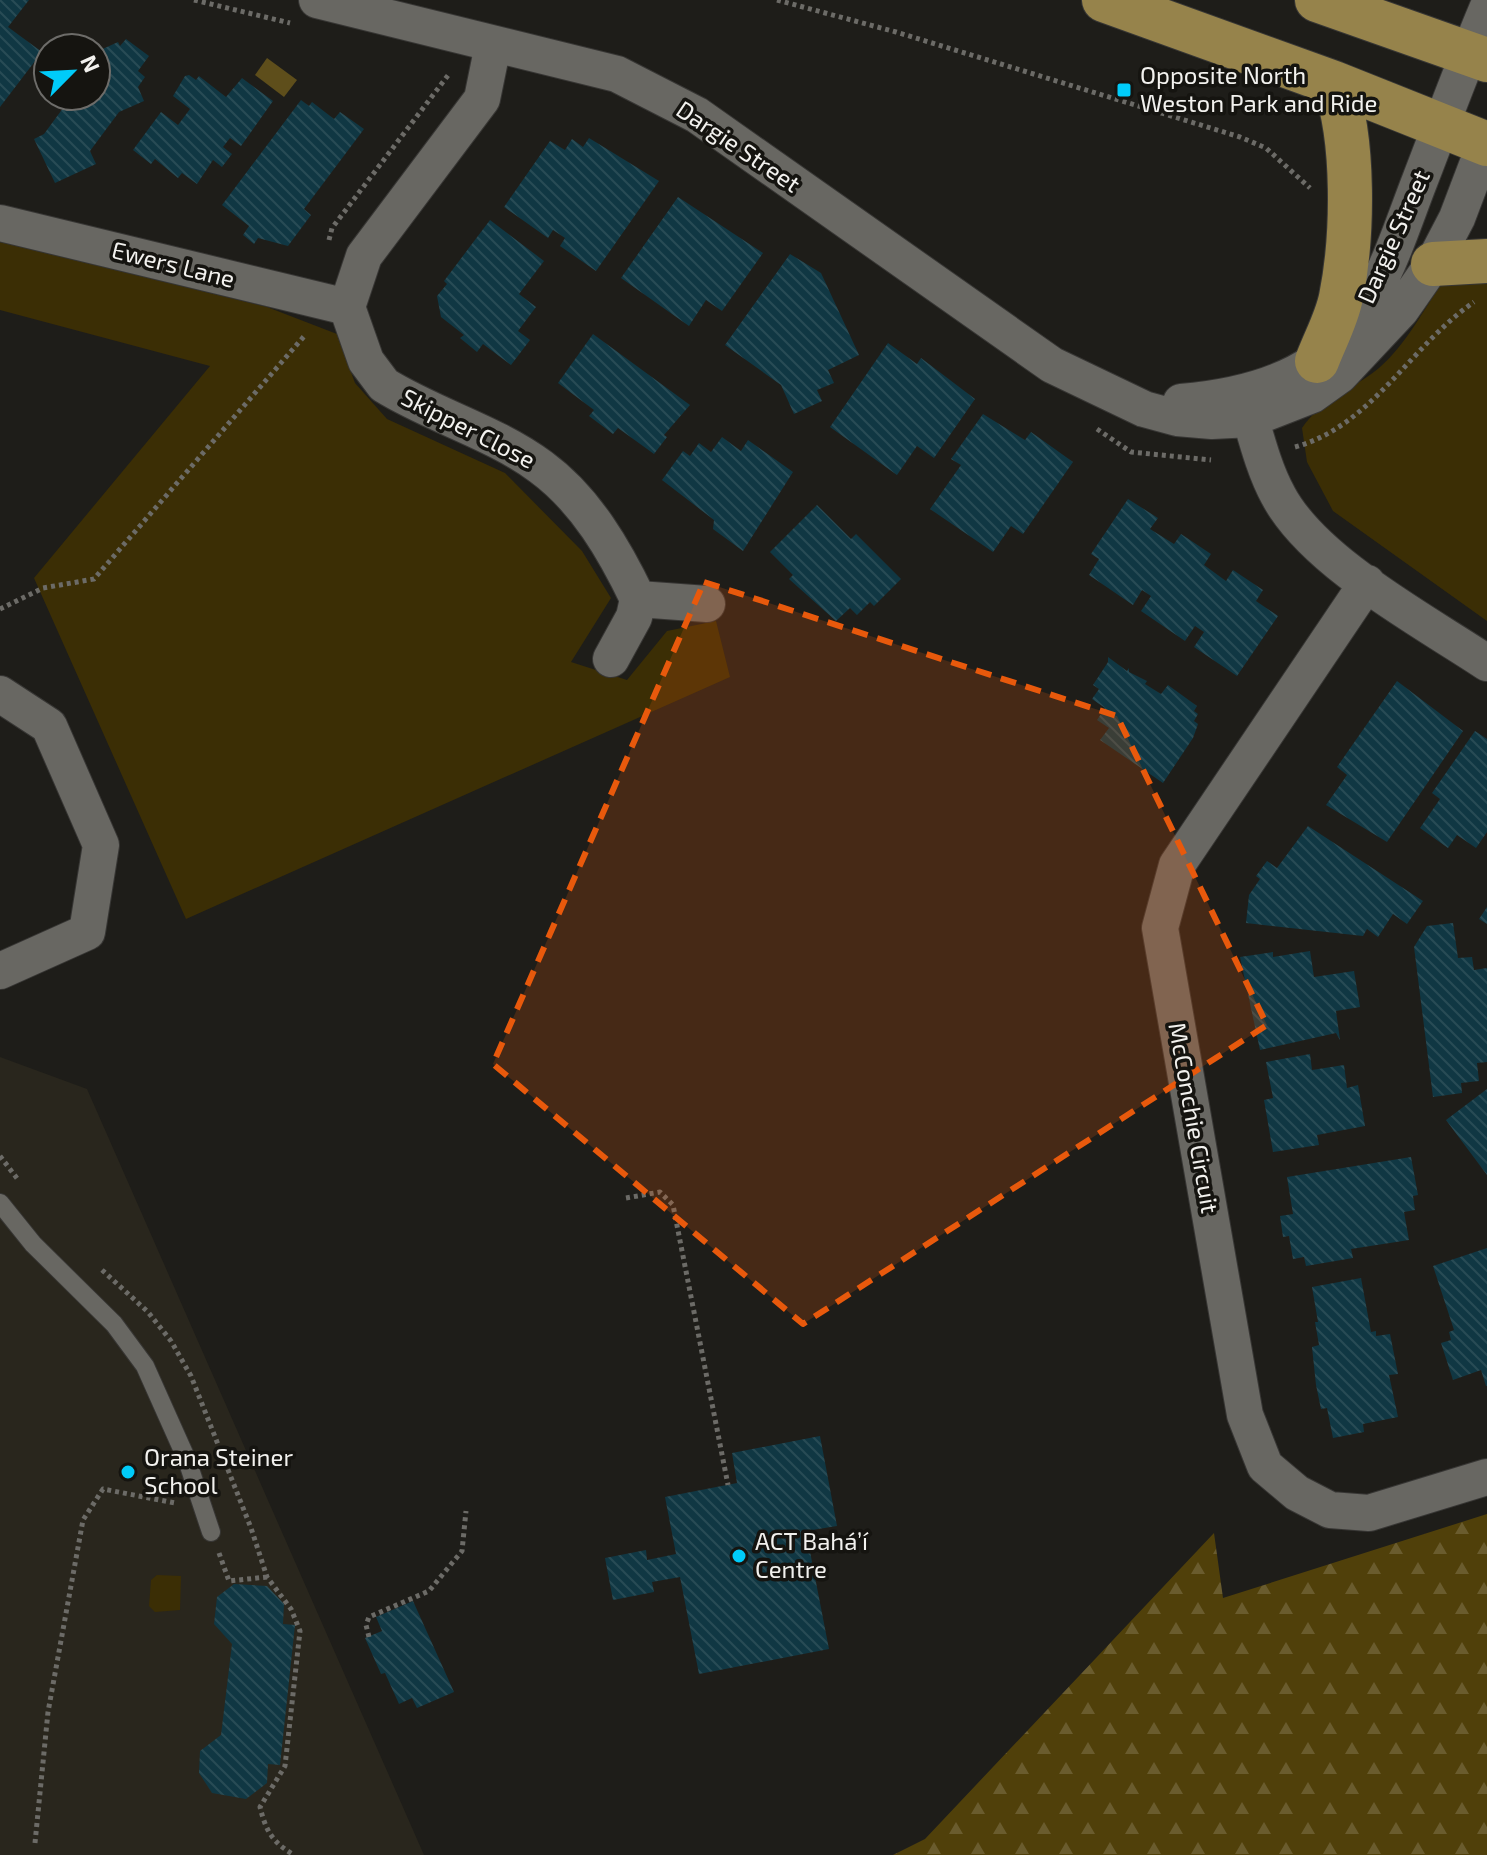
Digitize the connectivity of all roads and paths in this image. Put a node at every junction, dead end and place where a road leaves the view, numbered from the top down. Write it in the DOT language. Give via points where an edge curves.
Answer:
graph roads {
  1 [pos="194,0"];
  2 [pos="777,0"];
  3 [pos="1104,0"];
  4 [pos="1317,0"];
  5 [pos="1487,9"];
  6 [pos="309,13"];
  7 [pos="1478,56"];
  8 [pos="492,58"];
  9 [pos="1334,83"];
  10 [pos="1441,126"];
  11 [pos="1487,142"];
  12 [pos="1292,175"];
  13 [pos="0,223"];
  14 [pos="328,242"];
  15 [pos="1487,261"];
  16 [pos="1433,264"];
  17 [pos="311,298"];
  18 [pos="347,307"];
  19 [pos="1317,361"];
  20 [pos="1247,405"];
  21 [pos="1092,426"];
  22 [pos="1221,460"];
  23 [pos="1367,583"];
  24 [pos="638,599"];
  25 [pos="707,604"];
  26 [pos="0,609"];
  27 [pos="611,659"];
  28 [pos="1487,663"];
  29 [pos="0,694"];
  30 [pos="0,971"];
  31 [pos="626,1198"];
  32 [pos="0,1203"];
  33 [pos="1487,1477"];
  34 [pos="728,1485"];
  35 [pos="466,1511"];
  36 [pos="251,1528"];
  37 [pos="211,1532"];
  38 [pos="267,1577"];
  39 [pos="369,1637"];
  40 [pos="35,1843"];
  41 [pos="294,1855"];
  1 -- 6 [label="path"];
  2 -- 12 [label="path" via="1240,137 1266,148"];
  3 -- 9 [label="main road"];
  4 -- 7 [label="main road"];
  5 -- 7 [label="street, Dargie Street"];
  6 -- 8 [label="street, Dargie Street"];
  7 -- 10 [label="street, Dargie Street"];
  8 -- 14 [label="path" via="457,63 332,228"];
  8 -- 18 [label="street" via="482,99 364,256"];
  8 -- 20 [label="street, Dargie Street" via="617,74 697,115 1052,365 1144,409 1212,421"];
  9 -- 10 [label="main road"];
  9 -- 19 [label="main road" via="1349,141 1346,248 1341,299"];
  10 -- 11 [label="main road"];
  10 -- 19 [label="street, Dargie Street" via="1371,297 1349,331"];
  11 -- 16 [label="street, Dargie Street"];
  13 -- 17 [label="street, Ewers Lane"];
  15 -- 16 [label="main road"];
  16 -- 20 [label="street, Dargie Street" via="1401,310 1340,375 1312,395"];
  17 -- 18 [label="street, Ewers Lane"];
  17 -- 26 [label="path" via="310,329 94,579 43,588"];
  18 -- 24 [label="street, Skipper Close" via="366,361 384,385 542,468 605,536"];
  19 -- 20 [label="street, Dargie Street"];
  20 -- 23 [label="street" via="1277,494 1290,515"];
  21 -- 22 [label="path" via="1131,452"];
  23 -- 28 [label="street"];
  23 -- 33 [label="street, McConchie Circuit" via="1177,865 1160,928 1245,1415 1265,1466 1297,1493 1330,1510 1369,1513"];
  24 -- 25 [label="street"];
  24 -- 27 [label="street"];
  29 -- 30 [label="street" via="49,726 101,845 87,932"];
  31 -- 34 [label="path" via="660,1192 673,1205"];
  32 -- 37 [label="lane" via="33,1244 114,1324 145,1366 187,1460"];
  35 -- 39 [label="path" via="462,1551 429,1591 369,1617"];
  36 -- 38 [label="path"];
  37 -- 38 [label="path" via="229,1581"];
  37 -- 40 [label="path" via="178,1503 103,1489 83,1520 48,1712"];
  38 -- 41 [label="path" via="300,1631 285,1766 260,1807 266,1831"];
}
